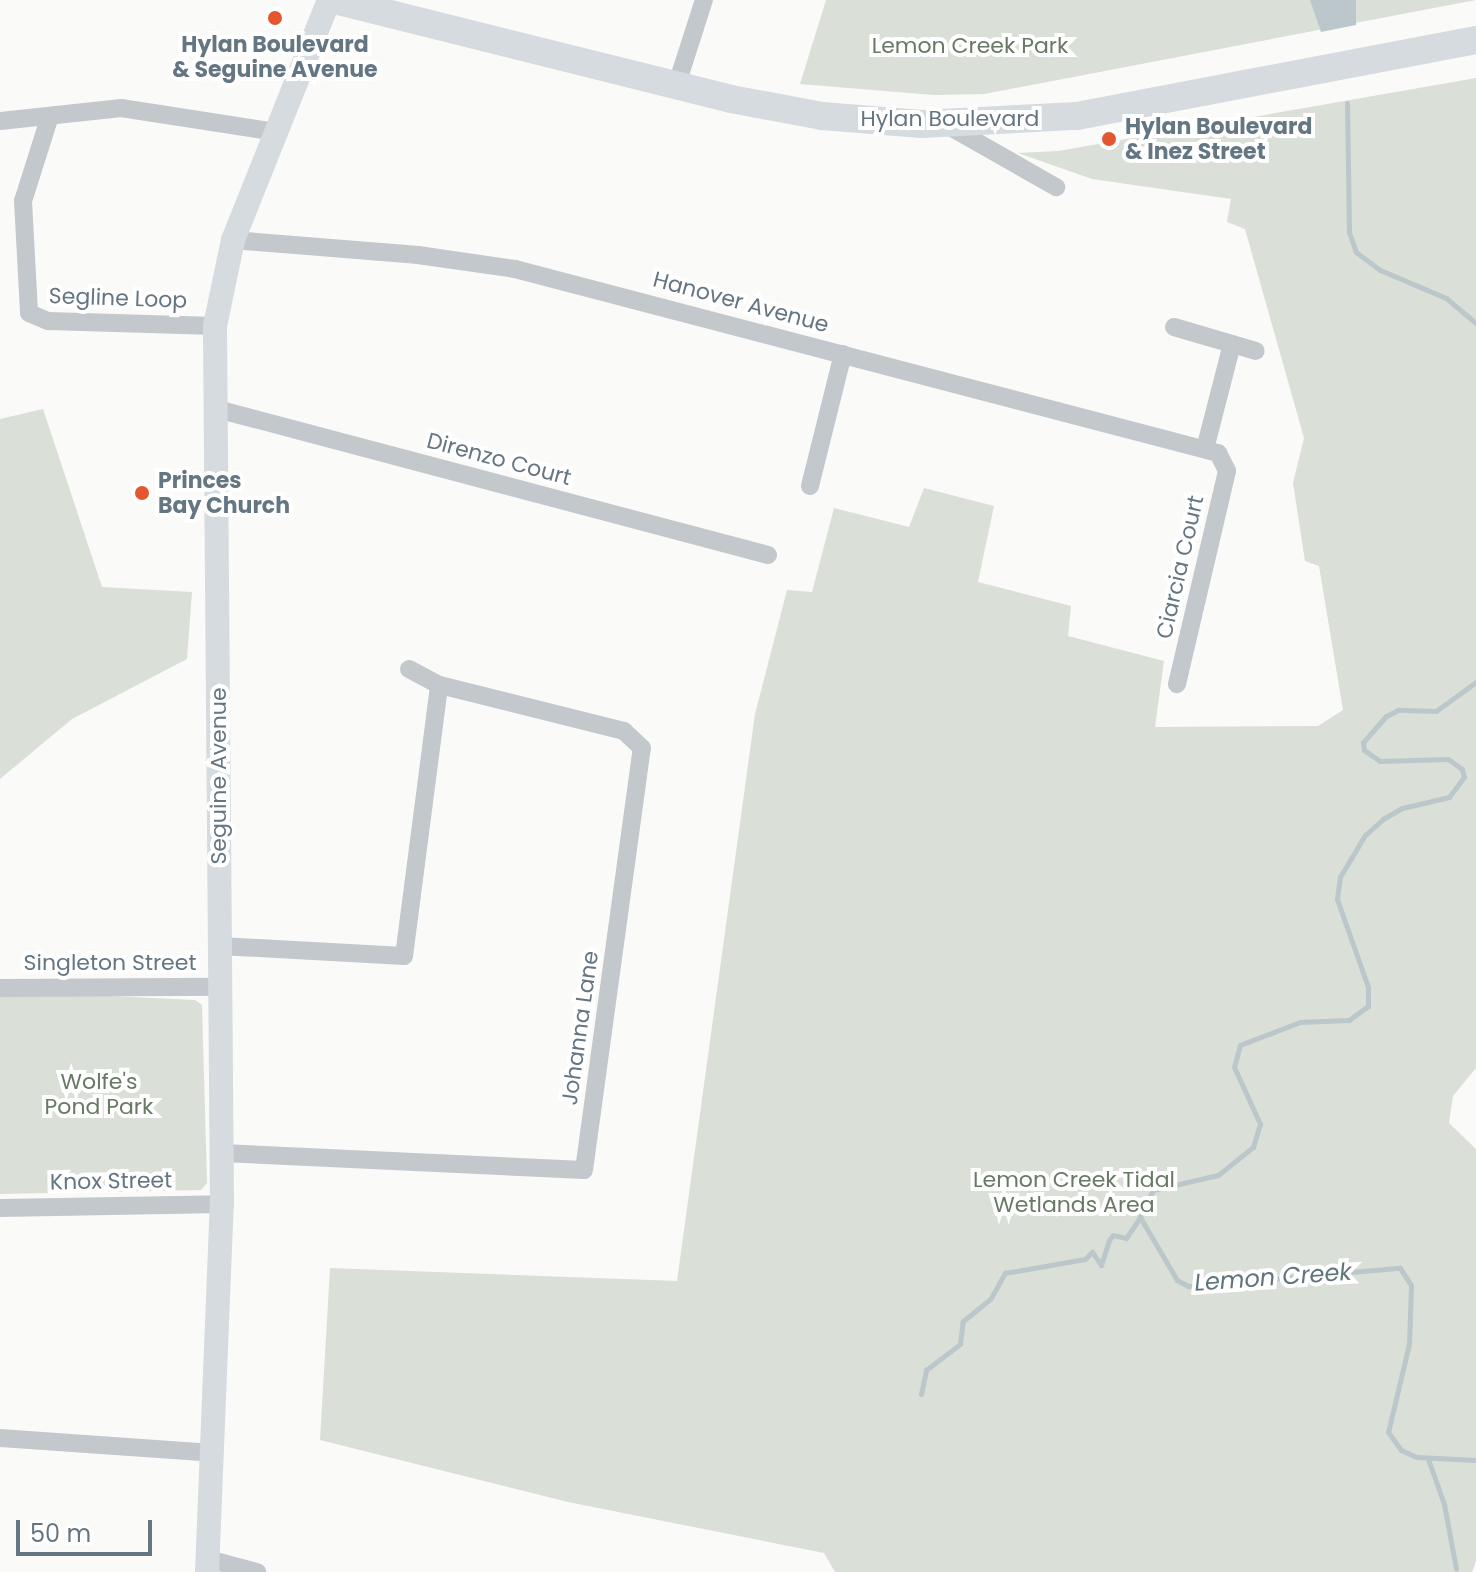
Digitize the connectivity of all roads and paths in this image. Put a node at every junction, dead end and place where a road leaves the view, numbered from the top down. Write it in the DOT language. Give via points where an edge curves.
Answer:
graph roads {
  1 [pos="331,0"];
  2 [pos="704,0"];
  3 [pos="1476,40"];
  4 [pos="676,87"];
  5 [pos="49,119"];
  6 [pos="0,121"];
  7 [pos="945,124"];
  8 [pos="276,132"];
  9 [pos="1056,187"];
  10 [pos="233,240"];
  11 [pos="215,326"];
  12 [pos="1174,327"];
  13 [pos="1232,344"];
  14 [pos="1256,351"];
  15 [pos="843,354"];
  16 [pos="217,409"];
  17 [pos="1205,449"];
  18 [pos="1225,461"];
  19 [pos="810,486"];
  20 [pos="768,555"];
  21 [pos="409,669"];
  22 [pos="1177,684"];
  23 [pos="439,685"];
  24 [pos="220,946"];
  25 [pos="220,987"];
  26 [pos="0,988"];
  27 [pos="222,1153"];
  28 [pos="222,1204"];
  29 [pos="0,1208"];
  30 [pos="0,1438"];
  31 [pos="212,1453"];
  32 [pos="208,1565"];
  33 [pos="257,1572"];
  1 -- 4 [label="main road, Hylan Boulevard"];
  1 -- 8 [label="street, Seguine Avenue"];
  2 -- 4 [label="street"];
  3 -- 7 [label="main road, Hylan Boulevard" via="1077,116"];
  4 -- 7 [label="main road, Hylan Boulevard" via="822,116"];
  5 -- 6 [label="street"];
  5 -- 8 [label="street" via="121,108"];
  5 -- 11 [label="street, Segline Loop" via="23,201 29,313 48,321"];
  7 -- 9 [label="street"];
  8 -- 10 [label="street, Seguine Avenue"];
  10 -- 11 [label="street, Seguine Avenue"];
  10 -- 15 [label="street, Hanover Avenue" via="334,246 515,269"];
  11 -- 16 [label="street, Seguine Avenue"];
  12 -- 13 [label="street"];
  13 -- 14 [label="street"];
  13 -- 17 [label="street"];
  15 -- 17 [label="street, Hanover Avenue"];
  15 -- 19 [label="street"];
  16 -- 20 [label="street, Direnzo Court"];
  16 -- 24 [label="street, Seguine Avenue"];
  17 -- 18 [label="street, Hanover Avenue"];
  18 -- 22 [label="street, Ciarcia Court"];
  21 -- 23 [label="street, Johanna Lane"];
  23 -- 24 [label="street" via="404,956"];
  23 -- 27 [label="street, Johanna Lane" via="624,731 642,748 584,1170"];
  24 -- 25 [label="street, Seguine Avenue"];
  25 -- 26 [label="street, Singleton Street"];
  25 -- 27 [label="street, Seguine Avenue"];
  27 -- 28 [label="street, Seguine Avenue"];
  28 -- 29 [label="street, Knox Street"];
  28 -- 31 [label="street, Seguine Avenue"];
  30 -- 31 [label="street"];
  31 -- 32 [label="street, Seguine Avenue"];
  32 -- 33 [label="street"];
}
